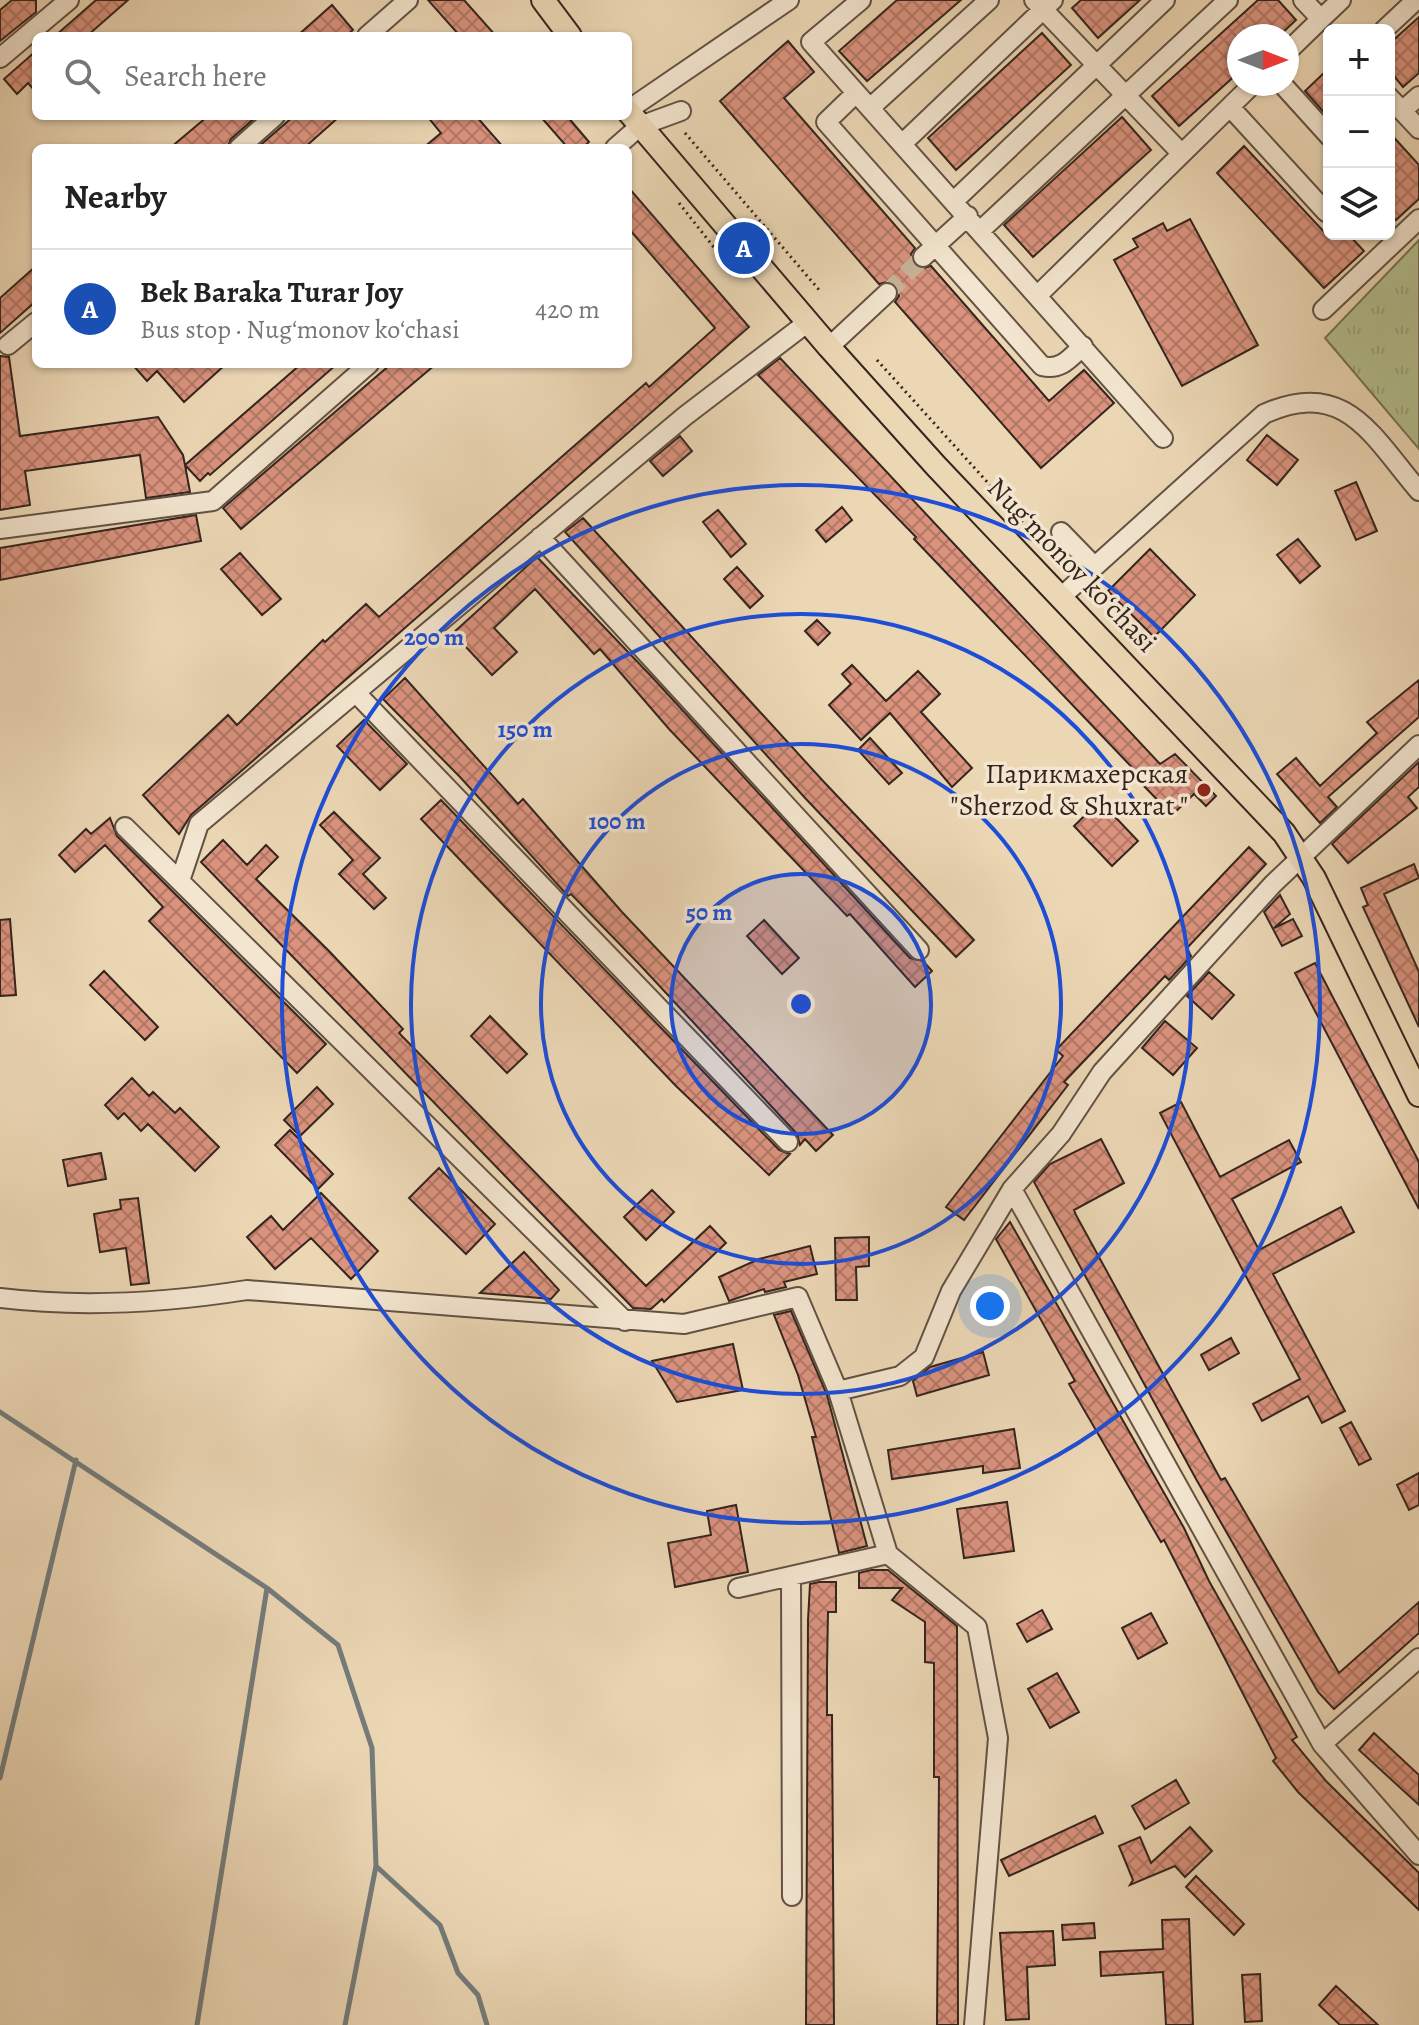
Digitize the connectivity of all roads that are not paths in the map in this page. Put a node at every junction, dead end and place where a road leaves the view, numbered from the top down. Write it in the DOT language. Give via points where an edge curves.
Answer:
graph roads {
  1 [pos="69,0"];
  2 [pos="408,0"];
  3 [pos="543,0"];
  4 [pos="789,0"];
  5 [pos="861,0"];
  6 [pos="989,0"];
  7 [pos="1165,0"];
  8 [pos="1228,0"];
  9 [pos="1303,0"];
  10 [pos="1341,0"];
  11 [pos="1416,0"];
  12 [pos="1043,3"];
  13 [pos="1390,24"];
  14 [pos="1322,25"];
  15 [pos="372,32"];
  16 [pos="567,32"];
  17 [pos="1299,43"];
  18 [pos="0,58"];
  19 [pos="1094,64"];
  20 [pos="856,93"];
  21 [pos="1125,96"];
  22 [pos="1241,96"];
  23 [pos="1293,96"];
  24 [pos="1419,96"];
  25 [pos="1395,103"];
  26 [pos="1230,107"];
  27 [pos="870,108"];
  28 [pos="681,111"];
  29 [pos="1402,111"];
  30 [pos="632,116"];
  31 [pos="270,120"];
  32 [pos="630,120"];
  33 [pos="1323,129"];
  34 [pos="1419,129"];
  35 [pos="903,143"];
  36 [pos="244,144"];
  37 [pos="617,144"];
  38 [pos="1181,153"];
  39 [pos="955,200"];
  40 [pos="1323,209"];
  41 [pos="1419,219"];
  42 [pos="975,223"];
  43 [pos="1395,234"];
  44 [pos="1386,240"];
  45 [pos="930,252"];
  46 [pos="887,293"];
  47 [pos="1039,294"];
  48 [pos="1323,310"];
  49 [pos="808,322"];
  50 [pos="32,325"];
  51 [pos="8,345"];
  52 [pos="1083,346"];
  53 [pos="829,347"];
  54 [pos="364,368"];
  55 [pos="1163,438"];
  56 [pos="1419,491"];
  57 [pos="0,529"];
  58 [pos="1061,532"];
  59 [pos="540,537"];
  60 [pos="1093,565"];
  61 [pos="1061,597"];
  62 [pos="357,694"];
  63 [pos="1419,745"];
  64 [pos="125,827"];
  65 [pos="1300,856"];
  66 [pos="180,881"];
  67 [pos="919,950"];
  68 [pos="1419,1095"];
  69 [pos="788,1142"];
  70 [pos="1012,1189"];
  71 [pos="0,1298"];
  72 [pos="625,1321"];
  73 [pos="838,1391"];
  74 [pos="888,1554"];
  75 [pos="791,1577"];
  76 [pos="738,1588"];
  77 [pos="1419,1658"];
  78 [pos="1322,1744"];
  79 [pos="1419,1855"];
  80 [pos="792,1896"];
  81 [pos="974,2025"];
  1 -- 18 [label="street"];
  2 -- 15 [label="street"];
  3 -- 16 [label="main road"];
  4 -- 30 [label="street"];
  5 -- 20 [label="street" via="811,42"];
  6 -- 27 [label="street"];
  7 -- 19 [label="street"];
  8 -- 21 [label="street"];
  9 -- 14 [label="street"];
  10 -- 14 [label="street"];
  11 -- 13 [label="street"];
  12 -- 19 [label="street"];
  12 -- 35 [label="street"];
  14 -- 17 [label="street"];
  19 -- 21 [label="street"];
  19 -- 39 [label="street"];
  20 -- 27 [label="street"];
  20 -- 45 [label="street" via="826,122"];
  21 -- 38 [label="street"];
  21 -- 42 [label="street"];
  22 -- 26 [label="street"];
  23 -- 33 [label="street"];
  24 -- 29 [label="street"];
  25 -- 29 [label="street"];
  26 -- 38 [label="street"];
  26 -- 40 [label="street"];
  27 -- 35 [label="street"];
  28 -- 30 [label="street"];
  29 -- 34 [label="street"];
  30 -- 49 [label="main road, Nugʻmonov koʻchasi"];
  31 -- 36 [label="street"];
  32 -- 37 [label="street"];
  35 -- 39 [label="street"];
  38 -- 47 [label="street"];
  39 -- 42 [label="street"];
  41 -- 43 [label="street"];
  42 -- 45 [label="street"];
  42 -- 47 [label="street"];
  44 -- 48 [label="street"];
  45 -- 52 [label="street" via="1042,366 1063,365"];
  46 -- 53 [label="street"];
  47 -- 52 [label="street"];
  49 -- 53 [label="main road, Nugʻmonov koʻchasi"];
  49 -- 59 [label="street"];
  50 -- 51 [label="street"];
  52 -- 55 [label="street"];
  53 -- 61 [label="main road, Nugʻmonov koʻchasi"];
  54 -- 57 [label="street" via="213,501"];
  56 -- 60 [label="street" via="1353,414 1333,403 1288,402 1264,414"];
  58 -- 60 [label="street"];
  59 -- 62 [label="street"];
  59 -- 67 [label="street"];
  60 -- 61 [label="street"];
  61 -- 65 [label="main road, Nugʻmonov koʻchasi" via="1266,812"];
  62 -- 66 [label="street" via="199,824"];
  62 -- 69 [label="street"];
  63 -- 65 [label="street"];
  64 -- 66 [label="street"];
  65 -- 68 [label="main road, Nugʻmonov koʻchasi"];
  65 -- 70 [label="street" via="1102,1072 1061,1134"];
  66 -- 72 [label="street"];
  70 -- 73 [label="street" via="951,1291 924,1357 900,1376"];
  70 -- 78 [label="street"];
  71 -- 72 [label="street" via="62,1305 181,1301 247,1290"];
  72 -- 73 [label="street" via="684,1324 798,1297"];
  73 -- 74 [label="street"];
  74 -- 75 [label="street"];
  74 -- 81 [label="street" via="977,1627 998,1738"];
  75 -- 76 [label="street"];
  75 -- 80 [label="street"];
  77 -- 78 [label="street"];
  78 -- 79 [label="street"];
}
